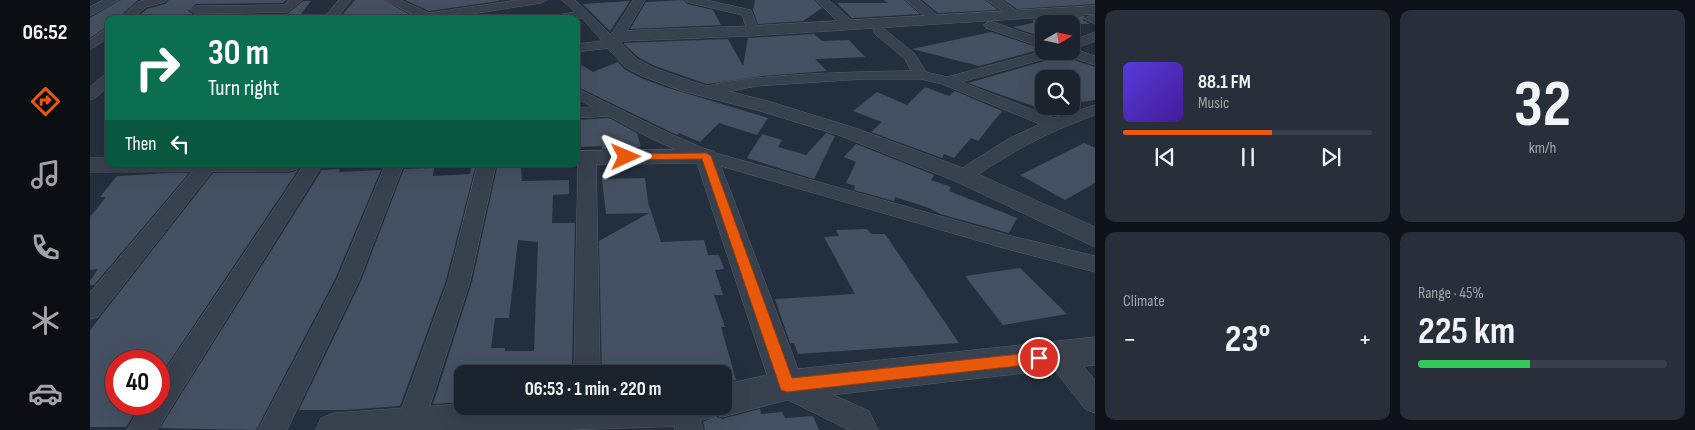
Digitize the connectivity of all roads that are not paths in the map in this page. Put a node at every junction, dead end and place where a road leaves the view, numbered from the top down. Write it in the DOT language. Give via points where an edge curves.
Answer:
graph roads {
  1 [pos="113,0"];
  2 [pos="161,0"];
  3 [pos="213,0"];
  4 [pos="345,0"];
  5 [pos="541,0"];
  6 [pos="568,0"];
  7 [pos="639,0"];
  8 [pos="691,0"];
  9 [pos="822,0"];
  10 [pos="912,0"];
  11 [pos="993,0"];
  12 [pos="397,2"];
  13 [pos="291,4"];
  14 [pos="196,10"];
  15 [pos="90,12"];
  16 [pos="585,14"];
  17 [pos="130,15"];
  18 [pos="189,15"];
  19 [pos="280,15"];
  20 [pos="333,15"];
  21 [pos="395,15"];
  22 [pos="424,15"];
  23 [pos="448,15"];
  24 [pos="579,15"];
  25 [pos="1017,15"];
  26 [pos="1094,17"];
  27 [pos="937,20"];
  28 [pos="849,25"];
  29 [pos="990,25"];
  30 [pos="753,31"];
  31 [pos="879,31"];
  32 [pos="105,34"];
  33 [pos="1095,36"];
  34 [pos="614,40"];
  35 [pos="1035,41"];
  36 [pos="1080,42"];
  37 [pos="90,46"];
  38 [pos="580,47"];
  39 [pos="1080,56"];
  40 [pos="1035,57"];
  41 [pos="1095,61"];
  42 [pos="105,72"];
  43 [pos="90,74"];
  44 [pos="921,75"];
  45 [pos="947,81"];
  46 [pos="105,82"];
  47 [pos="705,92"];
  48 [pos="580,94"];
  49 [pos="90,95"];
  50 [pos="1095,110"];
  51 [pos="611,111"];
  52 [pos="580,113"];
  53 [pos="1054,124"];
  54 [pos="706,156"];
  55 [pos="582,158"];
  56 [pos="105,164"];
  57 [pos="90,165"];
  58 [pos="105,167"];
  59 [pos="206,167"];
  60 [pos="312,167"];
  61 [pos="394,167"];
  62 [pos="486,167"];
  63 [pos="964,176"];
  64 [pos="90,182"];
  65 [pos="1095,238"];
  66 [pos="1095,264"];
  67 [pos="90,310"];
  68 [pos="1095,351"];
  69 [pos="1059,356"];
  70 [pos="587,365"];
  71 [pos="170,385"];
  72 [pos="787,385"];
  73 [pos="732,399"];
  74 [pos="1095,400"];
  75 [pos="150,415"];
  76 [pos="691,415"];
  77 [pos="573,416"];
  78 [pos="408,428"];
  79 [pos="141,430"];
  80 [pos="272,430"];
  81 [pos="334,430"];
  82 [pos="864,430"];
  1 -- 15 [label="street"];
  2 -- 17 [label="street" via="142,4"];
  3 -- 14 [label="street"];
  4 -- 20 [label="street"];
  5 -- 23 [label="street"];
  6 -- 16 [label="street"];
  7 -- 34 [label="street"];
  8 -- 30 [label="street" via="747,13"];
  9 -- 28 [label="street"];
  10 -- 27 [label="street"];
  11 -- 25 [label="street"];
  12 -- 21 [label="street"];
  12 -- 22 [label="street"];
  13 -- 14 [label="street"];
  13 -- 19 [label="street"];
  14 -- 18 [label="street"];
  16 -- 24 [label="street"];
  16 -- 34 [label="street"];
  25 -- 26 [label="street"];
  25 -- 27 [label="street"];
  26 -- 29 [label="street"];
  27 -- 28 [label="street"];
  28 -- 30 [label="street"];
  29 -- 31 [label="street"];
  29 -- 35 [label="street"];
  30 -- 34 [label="street"];
  31 -- 34 [label="street"];
  31 -- 44 [label="street" via="910,57"];
  32 -- 37 [label="street"];
  33 -- 36 [label="street"];
  34 -- 38 [label="street"];
  34 -- 47 [label="street" via="630,63"];
  39 -- 41 [label="street"];
  40 -- 45 [label="street"];
  42 -- 43 [label="street"];
  44 -- 45 [label="street"];
  44 -- 47 [label="street" via="756,82"];
  45 -- 53 [label="street"];
  46 -- 49 [label="street"];
  47 -- 63 [label="street" via="848,132"];
  48 -- 51 [label="street"];
  50 -- 53 [label="street"];
  51 -- 52 [label="street"];
  51 -- 54 [label="street"];
  53 -- 63 [label="street" via="1014,143"];
  54 -- 55 [label="street"];
  54 -- 66 [label="street" via="1006,242"];
  54 -- 72 [label="street"];
  55 -- 70 [label="street"];
  56 -- 57 [label="street"];
  58 -- 64 [label="street"];
  59 -- 67 [label="street"];
  60 -- 71 [label="street"];
  61 -- 80 [label="street" via="348,280"];
  62 -- 78 [label="street" via="459,281"];
  63 -- 65 [label="street"];
  68 -- 69 [label="street"];
  69 -- 72 [label="street"];
  69 -- 74 [label="street"];
  72 -- 73 [label="street"];
  72 -- 82 [label="street" via="859,420"];
  75 -- 79 [label="street"];
  76 -- 77 [label="street"];
  77 -- 78 [label="street"];
  78 -- 81 [label="street"];
}
